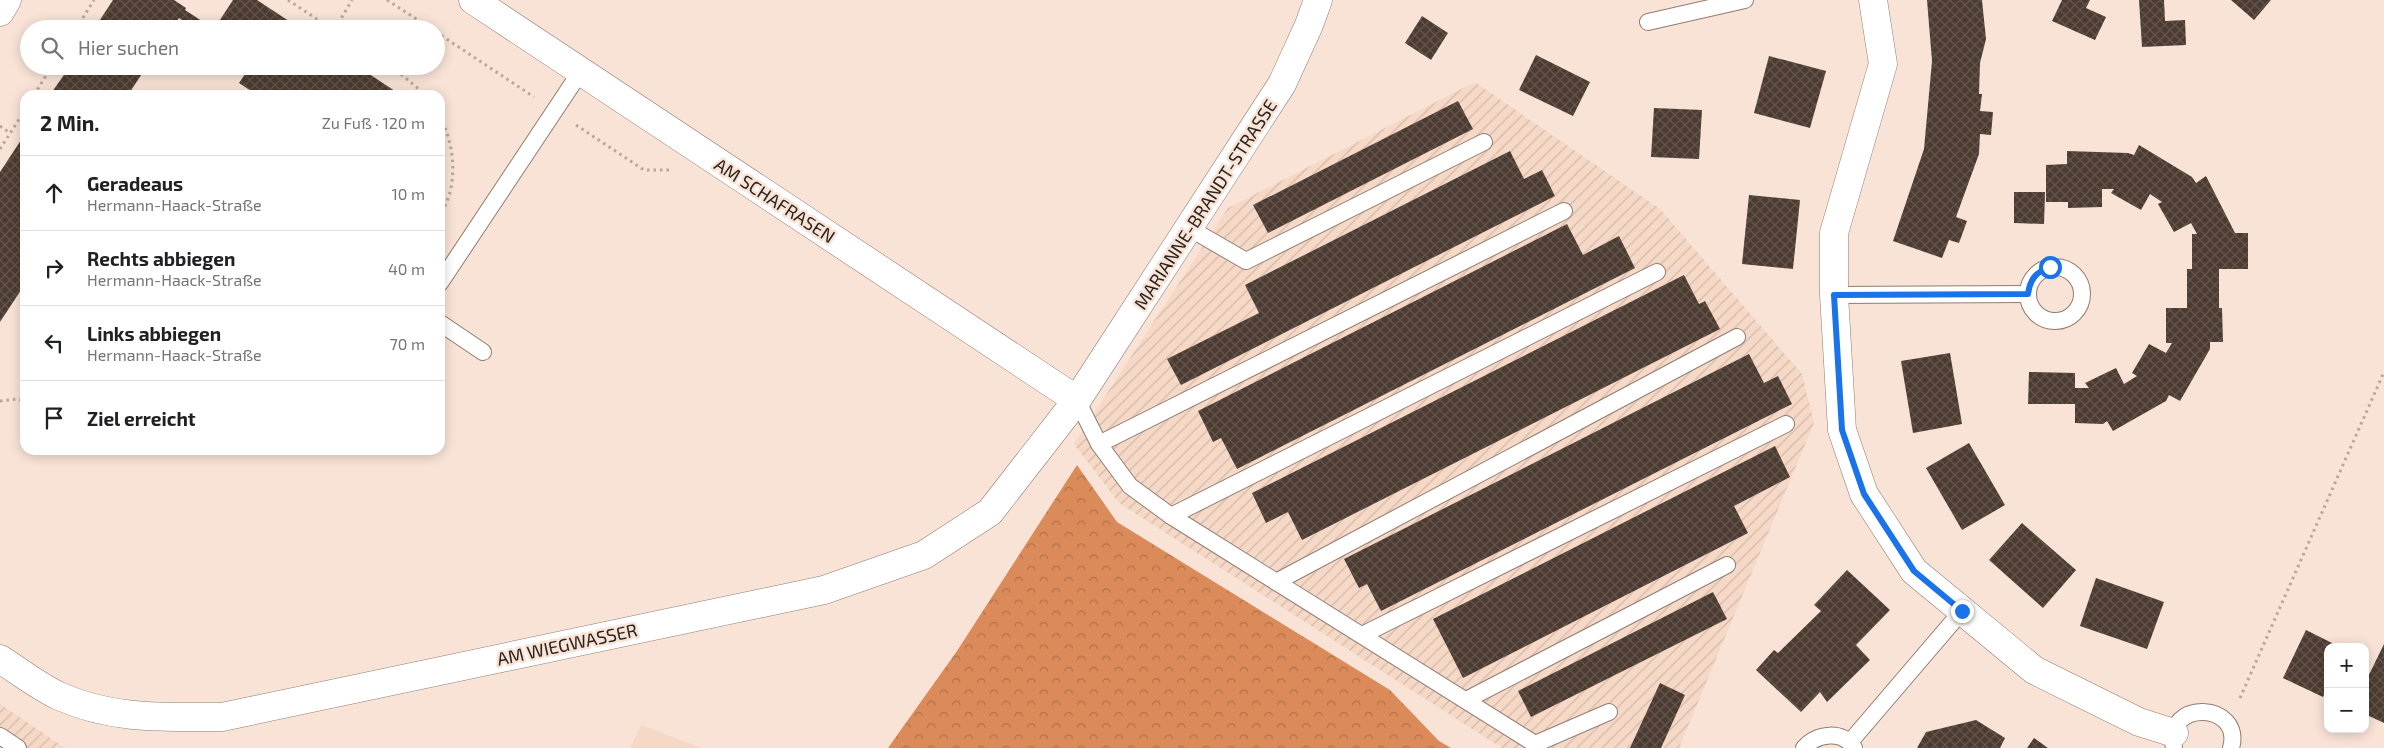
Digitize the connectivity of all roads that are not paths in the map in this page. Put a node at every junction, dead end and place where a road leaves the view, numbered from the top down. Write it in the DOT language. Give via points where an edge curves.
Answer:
graph roads {
  1 [pos="7,0"];
  2 [pos="473,0"];
  3 [pos="1318,0"];
  4 [pos="1745,0"];
  5 [pos="1873,0"];
  6 [pos="0,12"];
  7 [pos="1648,22"];
  8 [pos="581,71"];
  9 [pos="1484,142"];
  10 [pos="1564,211"];
  11 [pos="1189,228"];
  12 [pos="1657,272"];
  13 [pos="445,275"];
  14 [pos="2028,294"];
  15 [pos="1834,295"];
  16 [pos="445,326"];
  17 [pos="1736,338"];
  18 [pos="483,352"];
  19 [pos="1077,400"];
  20 [pos="1786,424"];
  21 [pos="1099,444"];
  22 [pos="1171,516"];
  23 [pos="1727,565"];
  24 [pos="1276,582"];
  25 [pos="1962,611"];
  26 [pos="1362,636"];
  27 [pos="0,658"];
  28 [pos="1466,700"];
  29 [pos="1609,712"];
  30 [pos="0,736"];
  31 [pos="2174,740"];
  32 [pos="1852,745"];
  33 [pos="18,748"];
  34 [pos="1804,748"];
  35 [pos="2231,748"];
  1 -- 6 [label="street"];
  2 -- 8 [label="street, AM SCHAFRASEN"];
  3 -- 11 [label="street, MARIANNE-BRANDT-STRASSE" via="1282,84"];
  4 -- 7 [label="lane"];
  5 -- 15 [label="street" via="1883,64 1834,232"];
  8 -- 13 [label="lane"];
  8 -- 19 [label="street, AM SCHAFRASEN"];
  9 -- 11 [label="lane" via="1246,261"];
  10 -- 21 [label="lane"];
  11 -- 19 [label="street, MARIANNE-BRANDT-STRASSE"];
  12 -- 22 [label="lane"];
  14 -- 15 [label="lane"];
  15 -- 25 [label="street" via="1842,430 1864,494 1914,571"];
  16 -- 18 [label="lane"];
  17 -- 24 [label="lane"];
  19 -- 21 [label="lane"];
  19 -- 27 [label="street, AM WIEGWASSER" via="990,512 924,555 824,590 222,717 142,718 85,706 57,695"];
  20 -- 26 [label="lane"];
  21 -- 22 [label="lane" via="1130,486"];
  22 -- 24 [label="lane"];
  23 -- 28 [label="lane"];
  24 -- 26 [label="lane"];
  25 -- 31 [label="street" via="2034,670"];
  25 -- 32 [label="lane"];
  26 -- 28 [label="lane"];
  28 -- 29 [label="lane" via="1535,744"];
  30 -- 33 [label="lane"];
  31 -- 35 [label="lane" via="2184,717 2202,710 2224,720 2231,733"];
  32 -- 34 [label="lane" via="1837,736 1827,735 1817,737"];
}
